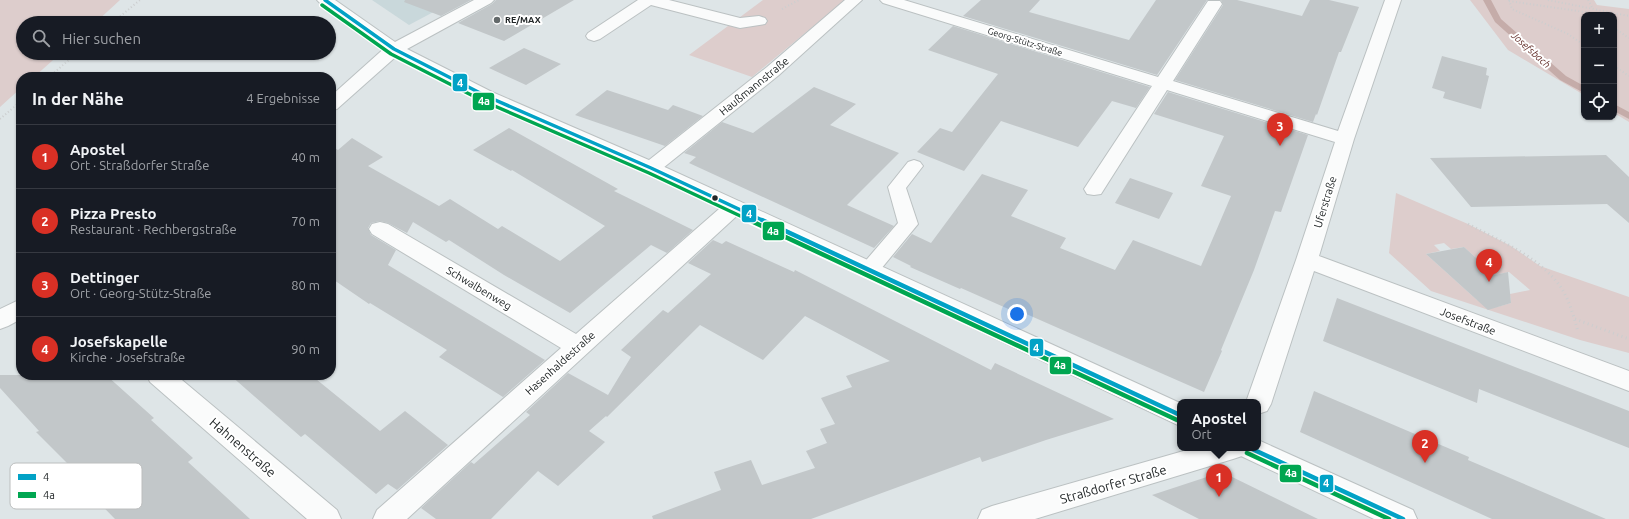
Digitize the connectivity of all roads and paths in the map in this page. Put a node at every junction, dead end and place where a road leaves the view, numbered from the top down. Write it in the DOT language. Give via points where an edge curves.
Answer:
graph roads {
  1 [pos="140,0"];
  2 [pos="325,0"];
  3 [pos="486,0"];
  4 [pos="650,0"];
  5 [pos="854,0"];
  6 [pos="888,0"];
  7 [pos="1393,0"];
  8 [pos="1509,0"];
  9 [pos="1548,0"];
  10 [pos="1588,0"];
  11 [pos="1214,4"];
  12 [pos="1593,9"];
  13 [pos="1586,12"];
  14 [pos="1597,12"];
  15 [pos="121,16"];
  16 [pos="1629,16"];
  17 [pos="759,21"];
  18 [pos="1617,30"];
  19 [pos="594,36"];
  20 [pos="1629,38"];
  21 [pos="1581,43"];
  22 [pos="394,49"];
  23 [pos="69,60"];
  24 [pos="1617,68"];
  25 [pos="55,72"];
  26 [pos="1629,76"];
  27 [pos="1162,83"];
  28 [pos="336,101"];
  29 [pos="16,105"];
  30 [pos="0,119"];
  31 [pos="1345,139"];
  32 [pos="914,166"];
  33 [pos="652,168"];
  34 [pos="1094,189"];
  35 [pos="734,207"];
  36 [pos="1468,224"];
  37 [pos="380,229"];
  38 [pos="1307,260"];
  39 [pos="869,270"];
  40 [pos="16,311"];
  41 [pos="1575,319"];
  42 [pos="0,320"];
  43 [pos="1629,339"];
  44 [pos="578,347"];
  45 [pos="1586,365"];
  46 [pos="165,380"];
  47 [pos="1629,381"];
  48 [pos="1260,399"];
  49 [pos="1177,414"];
  50 [pos="1224,451"];
  51 [pos="1256,451"];
  52 [pos="327,519"];
  53 [pos="386,519"];
  54 [pos="992,519"];
  55 [pos="1403,519"];
  1 -- 15 [label="path"];
  2 -- 22 [label="street"];
  3 -- 22 [label="street"];
  4 -- 17 [label="street" via="740,23"];
  4 -- 19 [label="street"];
  5 -- 33 [label="street, Haußmannstraße" via="773,71"];
  6 -- 27 [label="street, Georg-Stütz-Straße"];
  7 -- 31 [label="street, Uferstraße"];
  8 -- 13 [label="path"];
  8 -- 21 [label="path" via="1512,9 1568,34"];
  9 -- 12 [label="path"];
  10 -- 12 [label="path"];
  11 -- 27 [label="street"];
  12 -- 14 [label="path"];
  12 -- 16 [label="path"];
  18 -- 20 [label="path"];
  22 -- 28 [label="street"];
  22 -- 33 [label="street" via="486,96"];
  23 -- 25 [label="path"];
  24 -- 26 [label="path"];
  27 -- 31 [label="street, Georg-Stütz-Straße"];
  27 -- 34 [label="street"];
  29 -- 30 [label="path"];
  31 -- 38 [label="street, Uferstraße"];
  32 -- 39 [label="lane" via="897,187 908,224"];
  33 -- 35 [label="street"];
  35 -- 39 [label="street"];
  35 -- 44 [label="street, Hasenhaldestraße"];
  36 -- 41 [label="path" via="1511,246 1540,266 1560,287"];
  37 -- 44 [label="street, Schwalbenweg"];
  38 -- 45 [label="street, Josefstraße"];
  38 -- 48 [label="street, Uferstraße"];
  39 -- 49 [label="street"];
  40 -- 42 [label="street"];
  41 -- 43 [label="path"];
  41 -- 45 [label="path"];
  44 -- 53 [label="street, Hasenhaldestraße"];
  45 -- 47 [label="street, Josefstraße"];
  46 -- 52 [label="street, Hahnenstraße"];
  50 -- 54 [label="street, Straßdorfer Straße"];
  51 -- 55 [label="street"];
}
